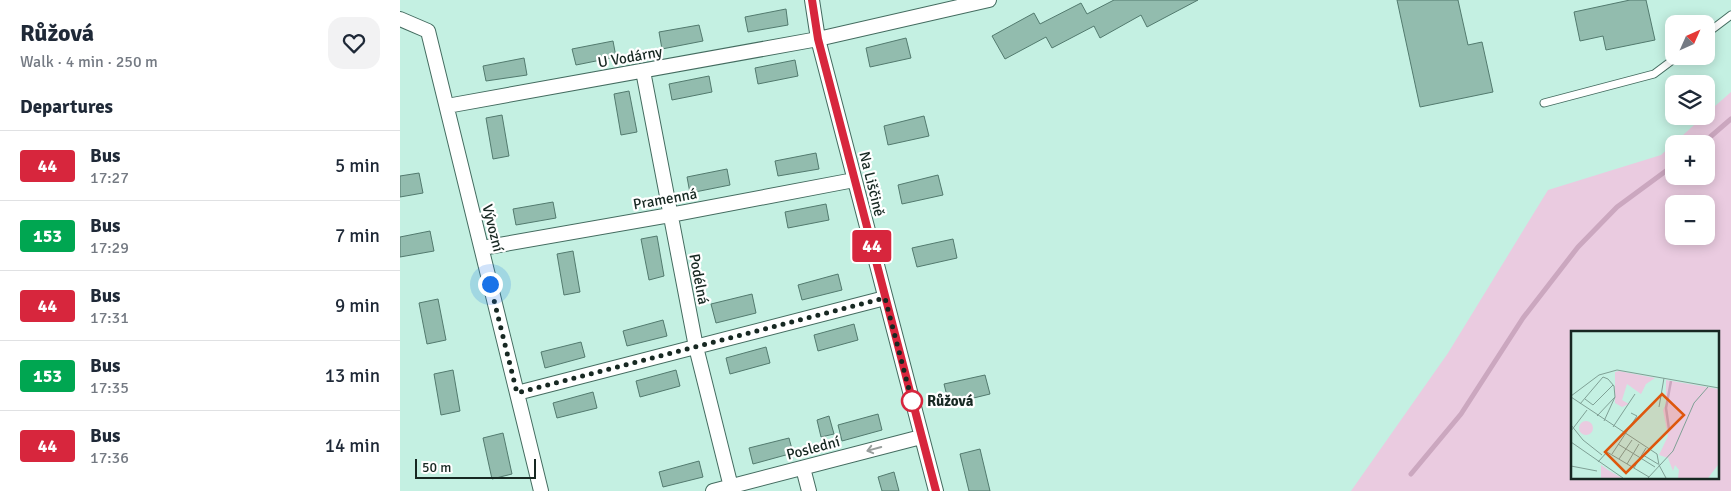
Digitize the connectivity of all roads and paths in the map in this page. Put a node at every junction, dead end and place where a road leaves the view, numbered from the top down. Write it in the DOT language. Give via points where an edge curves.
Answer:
graph roads {
  1 [pos="812,0"];
  2 [pos="989,0"];
  3 [pos="1731,15"];
  4 [pos="400,19"];
  5 [pos="1715,27"];
  6 [pos="818,39"];
  7 [pos="1666,65"];
  8 [pos="643,71"];
  9 [pos="1544,103"];
  10 [pos="447,106"];
  11 [pos="854,180"];
  12 [pos="670,215"];
  13 [pos="482,248"];
  14 [pos="885,298"];
  15 [pos="696,347"];
  16 [pos="517,393"];
  17 [pos="921,437"];
  18 [pos="803,468"];
  19 [pos="731,489"];
  20 [pos="541,491"];
  21 [pos="713,491"];
  22 [pos="809,491"];
  23 [pos="936,491"];
  1 -- 6 [label="street, Na Liščině"];
  2 -- 6 [label="street, U Vodárny"];
  3 -- 5 [label="lane"];
  4 -- 10 [label="street, Vývozní" via="428,31"];
  6 -- 8 [label="street, U Vodárny"];
  6 -- 11 [label="street, Na Liščině"];
  7 -- 9 [label="lane" via="1654,74"];
  8 -- 10 [label="street, U Vodárny"];
  8 -- 12 [label="street, Podélná"];
  10 -- 13 [label="street, Vývozní"];
  11 -- 12 [label="street, Pramenná"];
  11 -- 14 [label="street, Na Liščině"];
  12 -- 13 [label="street, Pramenná"];
  12 -- 15 [label="street, Podélná"];
  13 -- 16 [label="street, Vývozní"];
  14 -- 15 [label="street"];
  14 -- 17 [label="street, Na Liščině"];
  15 -- 16 [label="street"];
  15 -- 19 [label="street, Podélná"];
  16 -- 20 [label="street, Vývozní"];
  17 -- 18 [label="street, Poslední, one-way"];
  17 -- 23 [label="street, Na Liščině"];
  18 -- 19 [label="street, Poslední"];
  18 -- 22 [label="street"];
  19 -- 21 [label="street, Poslední"];
}
